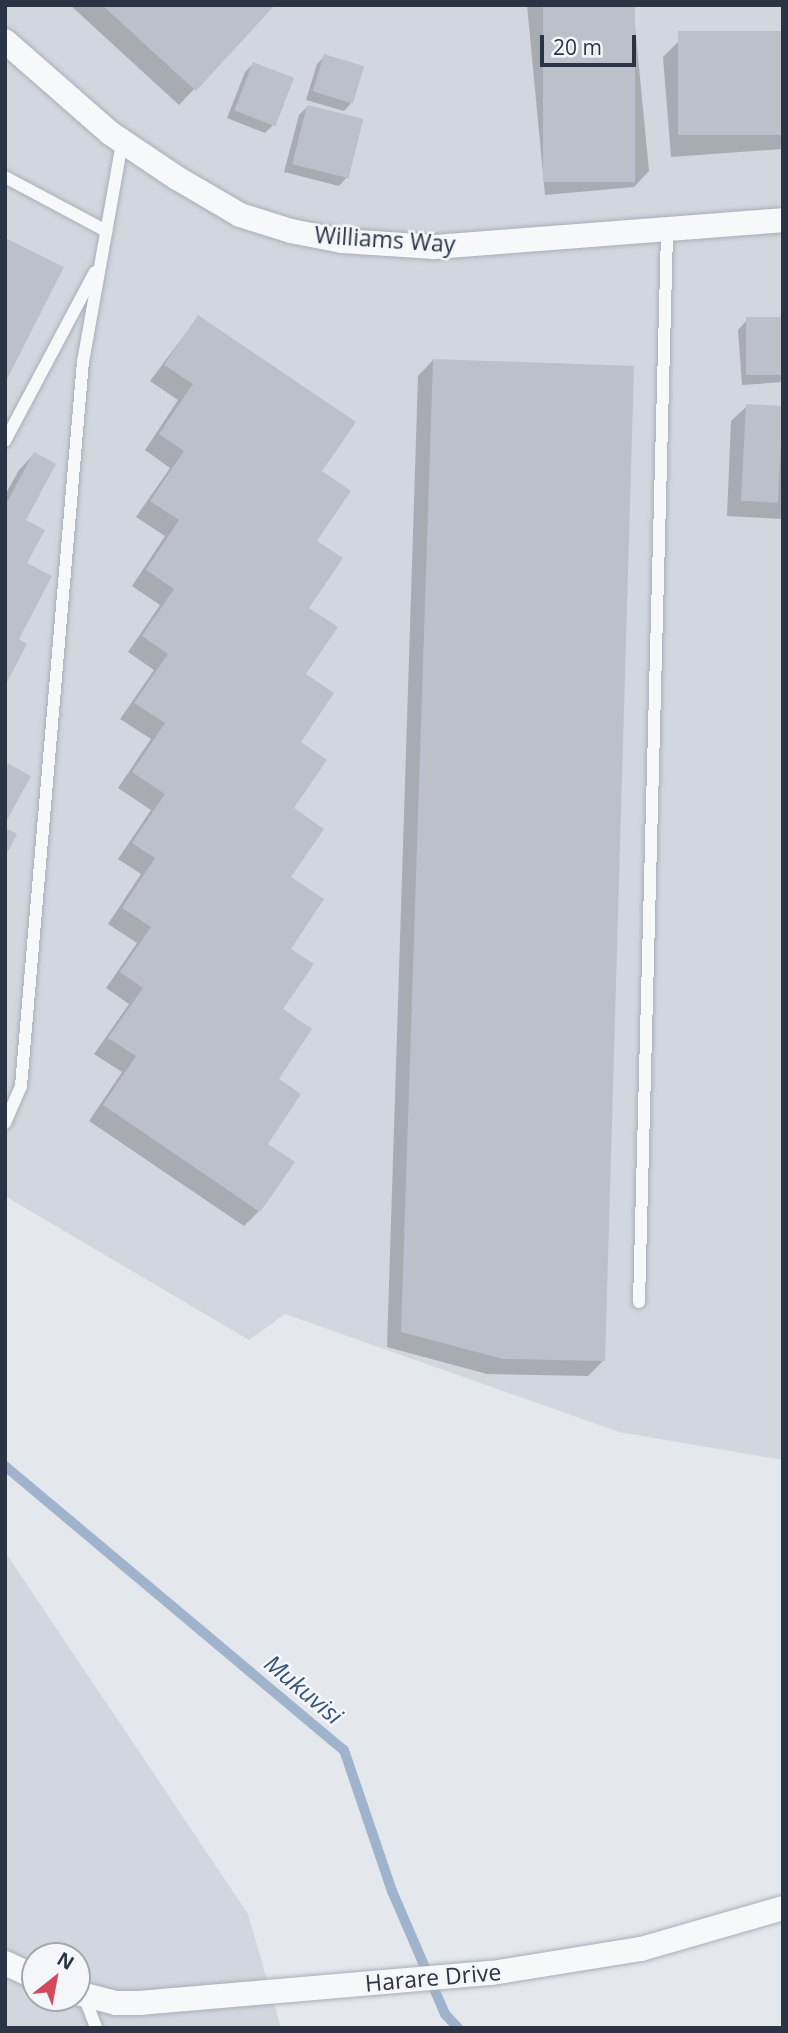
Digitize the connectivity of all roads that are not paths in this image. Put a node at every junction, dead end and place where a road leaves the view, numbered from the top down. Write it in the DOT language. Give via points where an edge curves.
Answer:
graph roads {
  1 [pos="5,41"];
  2 [pos="122,142"];
  3 [pos="5,177"];
  4 [pos="783,220"];
  5 [pos="106,231"];
  6 [pos="667,232"];
  7 [pos="100,263"];
  8 [pos="5,441"];
  9 [pos="5,1123"];
  10 [pos="639,1302"];
  11 [pos="783,1908"];
  12 [pos="91,1996"];
  1 -- 2 [label="street, Williams Way"];
  2 -- 5 [label="lane"];
  2 -- 6 [label="street, Williams Way" via="240,215 342,241 434,247"];
  3 -- 5 [label="lane"];
  4 -- 6 [label="street, Williams Way"];
  5 -- 7 [label="lane"];
  6 -- 10 [label="lane"];
  7 -- 8 [label="lane"];
  7 -- 9 [label="lane" via="83,362 21,1086"];
  11 -- 12 [label="street, Harare Drive" via="641,1950 492,1973 139,2003"];
}
